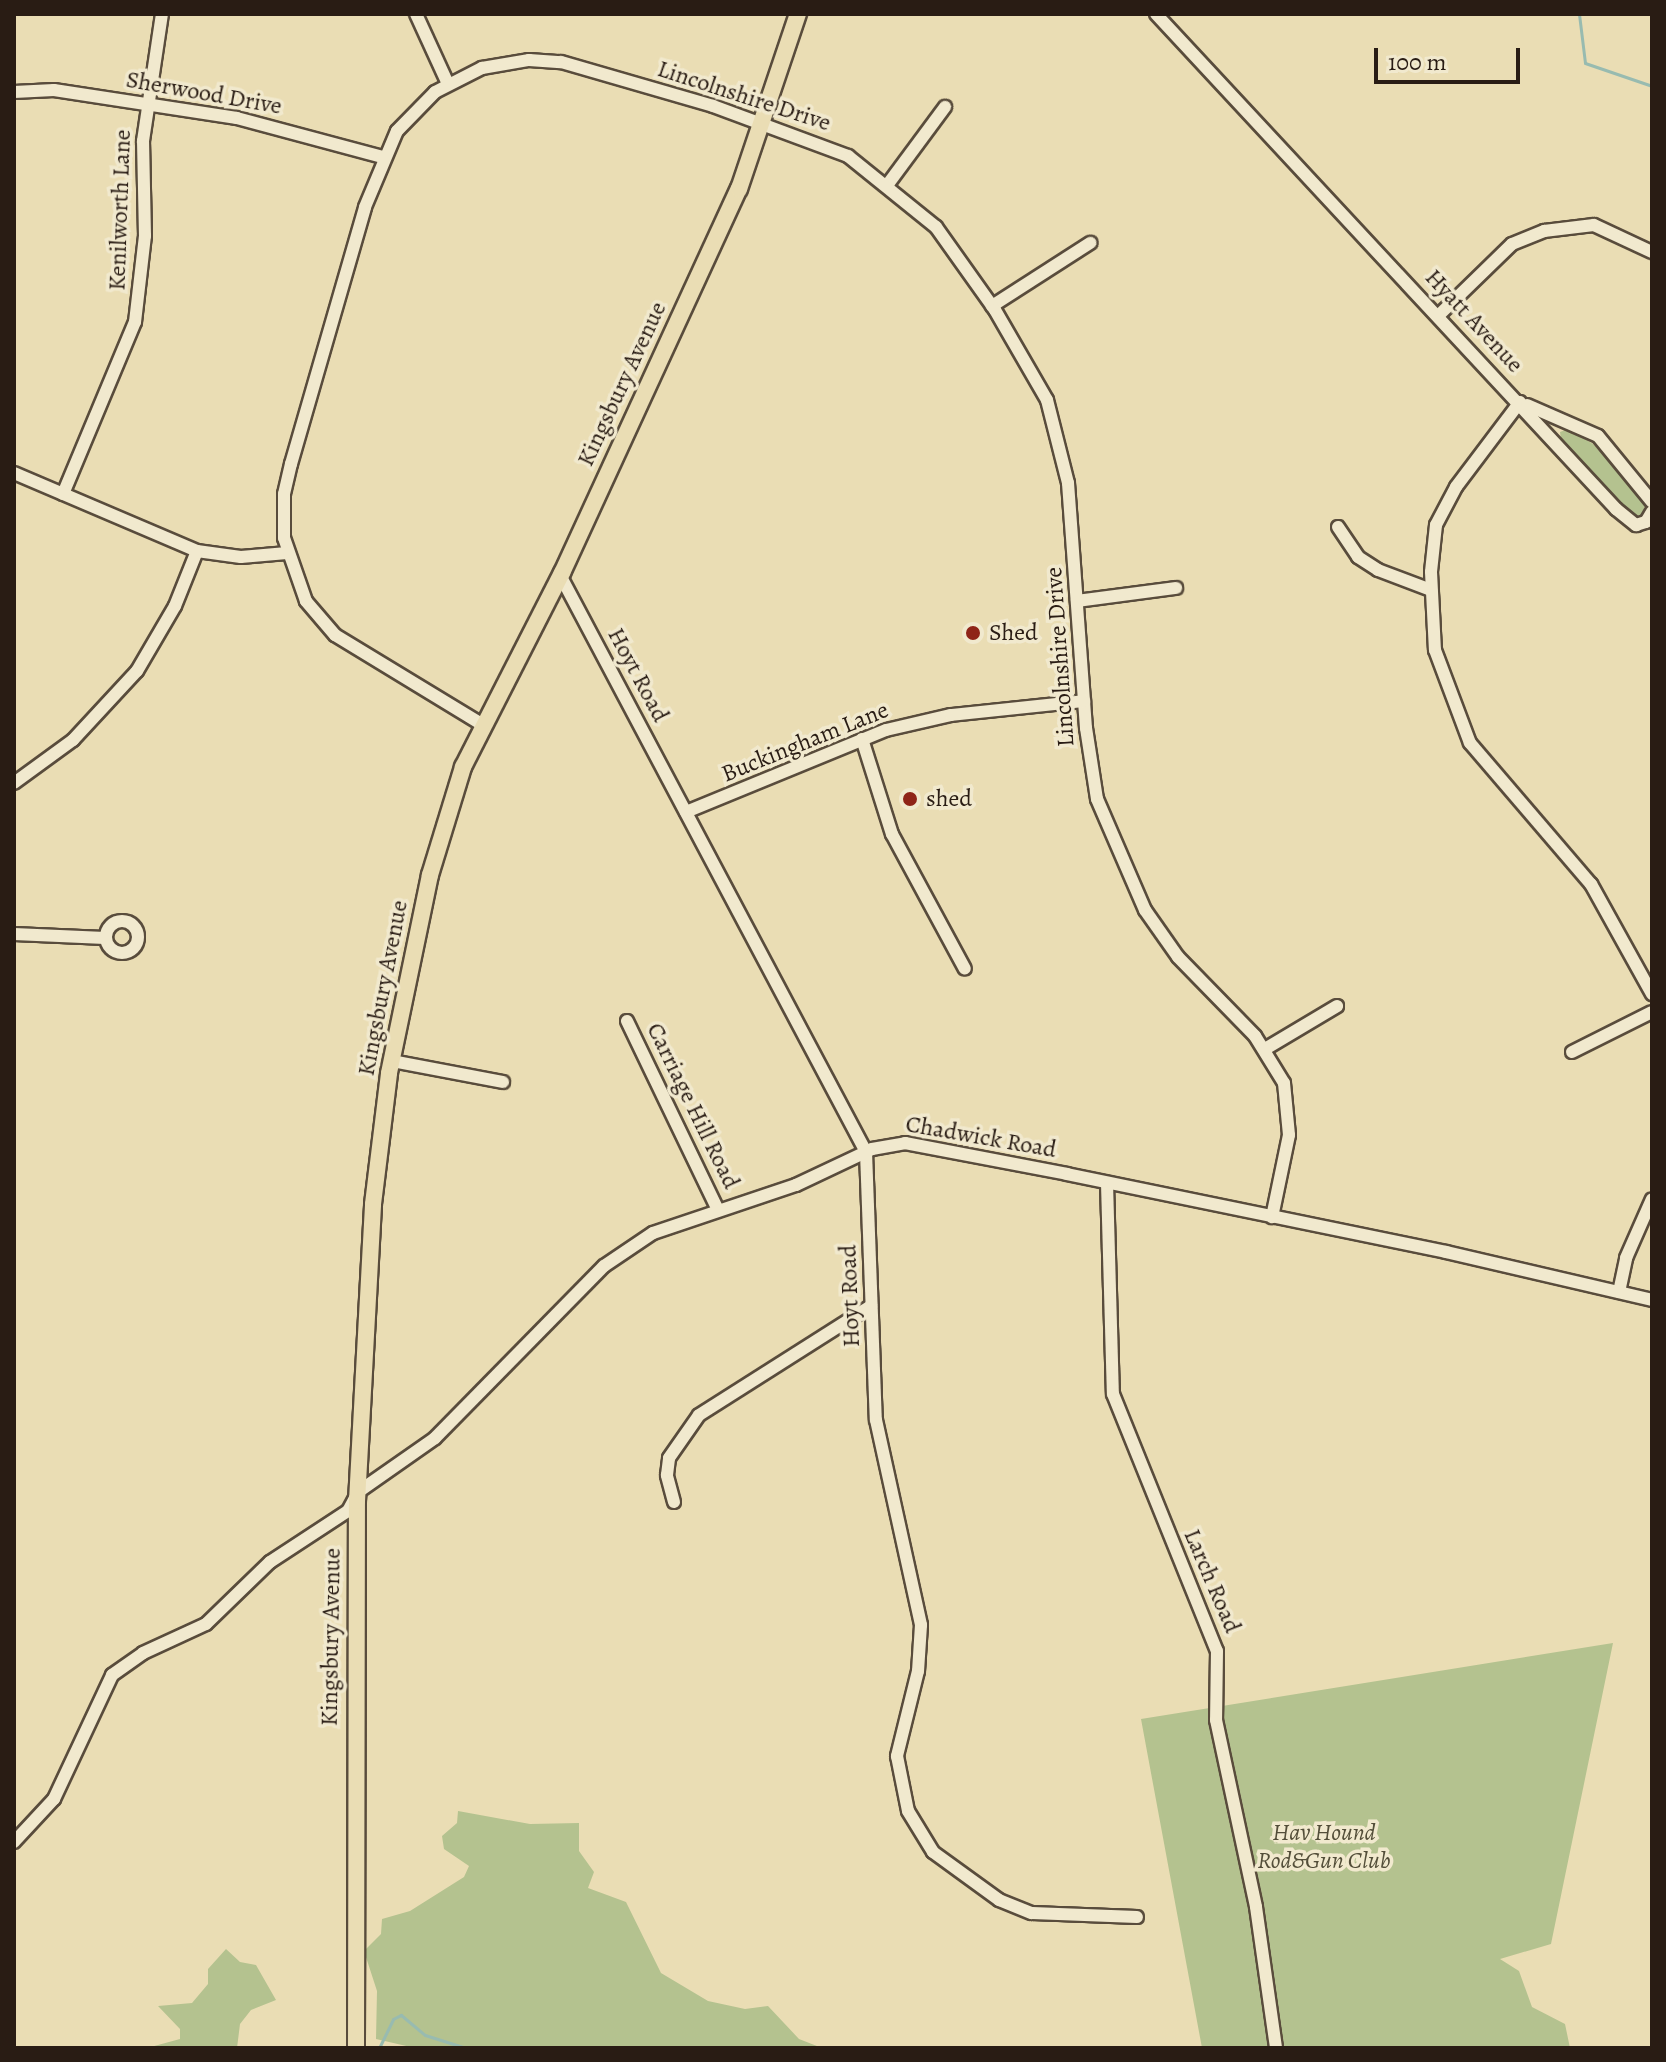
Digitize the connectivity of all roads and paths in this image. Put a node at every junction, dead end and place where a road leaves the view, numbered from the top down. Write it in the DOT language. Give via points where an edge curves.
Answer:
graph roads {
  1 [pos="162,14"];
  2 [pos="416,14"];
  3 [pos="798,14"];
  4 [pos="1156,14"];
  5 [pos="448,84"];
  6 [pos="14,92"];
  7 [pos="148,104"];
  8 [pos="945,107"];
  9 [pos="765,123"];
  10 [pos="383,157"];
  11 [pos="888,184"];
  12 [pos="1090,243"];
  13 [pos="1652,252"];
  14 [pos="992,306"];
  15 [pos="1439,315"];
  16 [pos="1520,402"];
  17 [pos="14,473"];
  18 [pos="63,494"];
  19 [pos="1652,502"];
  20 [pos="1652,512"];
  21 [pos="1338,527"];
  22 [pos="197,551"];
  23 [pos="287,553"];
  24 [pos="560,575"];
  25 [pos="1176,588"];
  26 [pos="1431,590"];
  27 [pos="1077,601"];
  28 [pos="1084,701"];
  29 [pos="483,725"];
  30 [pos="862,739"];
  31 [pos="14,783"];
  32 [pos="686,812"];
  33 [pos="14,934"];
  34 [pos="105,938"];
  35 [pos="965,969"];
  36 [pos="1652,994"];
  37 [pos="1337,1006"];
  38 [pos="1652,1012"];
  39 [pos="627,1021"];
  40 [pos="1265,1049"];
  41 [pos="1572,1052"];
  42 [pos="392,1061"];
  43 [pos="503,1082"];
  44 [pos="866,1152"];
  45 [pos="1107,1183"];
  46 [pos="1652,1199"];
  47 [pos="718,1210"];
  48 [pos="1272,1217"];
  49 [pos="1619,1292"];
  50 [pos="1652,1300"];
  51 [pos="871,1306"];
  52 [pos="358,1492"];
  53 [pos="674,1502"];
  54 [pos="14,1842"];
  55 [pos="1137,1917"];
  56 [pos="356,2048"];
  57 [pos="1276,2048"];
  1 -- 7 [label="street, Kenilworth Lane"];
  2 -- 5 [label="street"];
  3 -- 9 [label="main road, Kingsbury Avenue"];
  4 -- 15 [label="street, Hyatt Avenue"];
  5 -- 9 [label="street, Lincolnshire Drive" via="502,63 561,62"];
  5 -- 10 [label="street, Lincolnshire Drive" via="416,110"];
  6 -- 7 [label="street, Sherwood Drive" via="54,90"];
  7 -- 10 [label="street, Sherwood Drive" via="257,122"];
  7 -- 18 [label="street, Kenilworth Lane" via="144,251 135,322"];
  8 -- 11 [label="street"];
  9 -- 11 [label="street, Lincolnshire Drive" via="817,140"];
  9 -- 24 [label="main road, Kingsbury Avenue"];
  10 -- 23 [label="street, Lincolnshire Drive" via="291,464 283,515"];
  11 -- 14 [label="street, Lincolnshire Drive" via="936,227"];
  12 -- 14 [label="street"];
  13 -- 15 [label="street" via="1594,225 1544,231 1512,244"];
  14 -- 27 [label="street, Lincolnshire Drive" via="1034,375 1063,448"];
  15 -- 16 [label="street, Hyatt Avenue"];
  16 -- 19 [label="street" via="1587,427"];
  16 -- 20 [label="street" via="1626,519 1646,522"];
  16 -- 26 [label="street, Hyatt Avenue" via="1456,487 1436,525"];
  17 -- 18 [label="street"];
  18 -- 22 [label="street"];
  21 -- 26 [label="street" via="1358,557"];
  22 -- 23 [label="street" via="241,557"];
  22 -- 31 [label="street" via="175,606 137,671 73,740"];
  23 -- 29 [label="street, Lincolnshire Drive" via="306,601 335,635"];
  24 -- 29 [label="main road, Kingsbury Avenue"];
  24 -- 32 [label="street, Hoyt Road"];
  25 -- 27 [label="street"];
  26 -- 36 [label="street, Hyatt Avenue" via="1435,650 1470,743 1591,884"];
  27 -- 28 [label="street, Lincolnshire Drive"];
  28 -- 30 [label="street, Buckingham Lane" via="951,715"];
  28 -- 40 [label="street, Lincolnshire Drive" via="1097,799 1131,885 1178,957"];
  29 -- 42 [label="main road, Kingsbury Avenue" via="442,823"];
  30 -- 32 [label="street, Buckingham Lane"];
  30 -- 35 [label="street" via="892,834"];
  32 -- 44 [label="street, Hoyt Road"];
  33 -- 34 [label="street"];
  37 -- 40 [label="street"];
  38 -- 41 [label="street"];
  39 -- 47 [label="street, Carriage Hill Road"];
  40 -- 48 [label="street, Lincolnshire Drive" via="1284,1083 1290,1119"];
  42 -- 43 [label="street"];
  42 -- 52 [label="main road, Kingsbury Avenue" via="373,1204"];
  44 -- 45 [label="street, Chadwick Road" via="905,1143"];
  44 -- 47 [label="street, Chadwick Road" via="796,1185"];
  44 -- 51 [label="street, Hoyt Road"];
  45 -- 48 [label="street, Chadwick Road"];
  45 -- 57 [label="street, Larch Road" via="1113,1394 1217,1651 1216,1720 1256,1907"];
  46 -- 49 [label="street" via="1626,1258"];
  47 -- 52 [label="street, Chadwick Road" via="653,1233 604,1266 435,1438"];
  48 -- 49 [label="street, Chadwick Road"];
  49 -- 50 [label="street, Chadwick Road"];
  51 -- 53 [label="street" via="699,1415 669,1458"];
  51 -- 55 [label="street, Hoyt Road" via="880,1451 921,1625 918,1671 897,1756 908,1811 933,1852 999,1900 1032,1913"];
  52 -- 54 [label="street, Chadwick Road" via="348,1511 270,1562 206,1624 143,1653 112,1675 48,1809"];
  52 -- 56 [label="main road, Kingsbury Avenue"];
}
